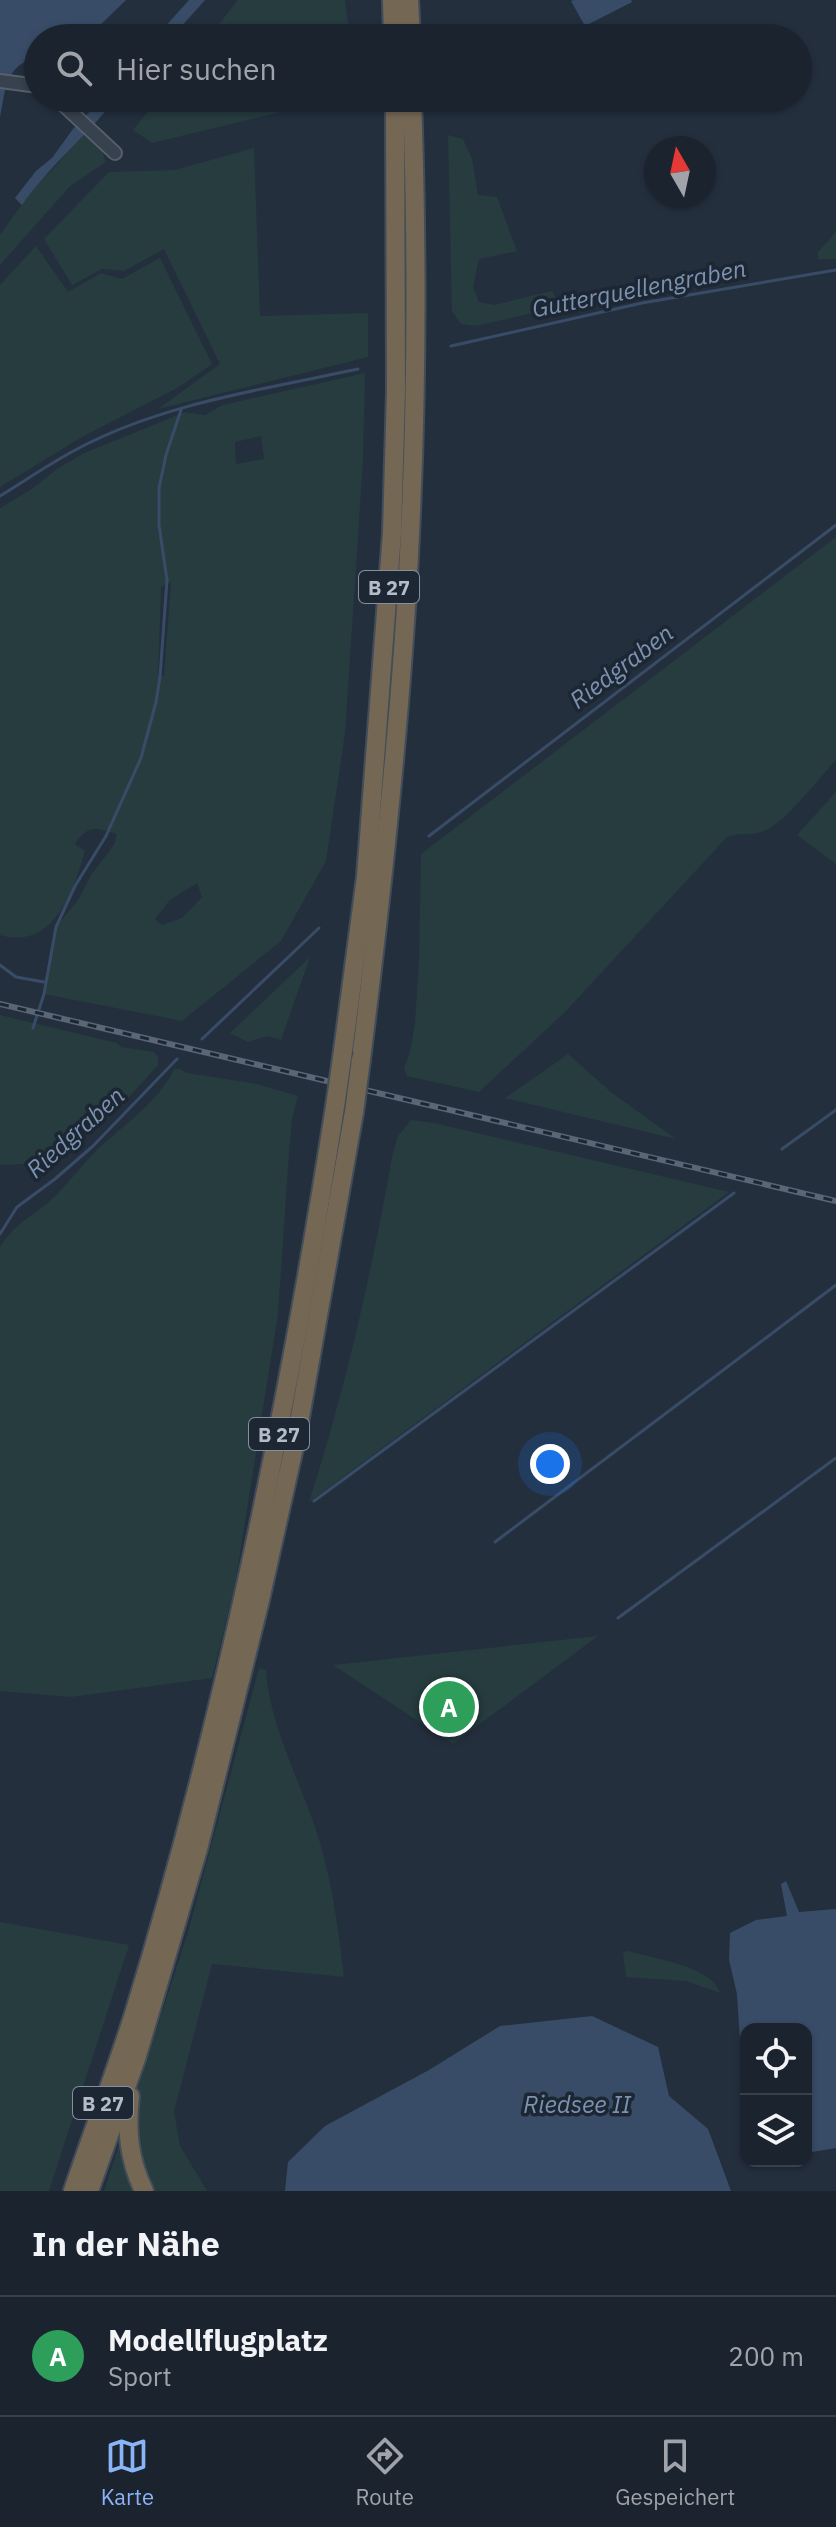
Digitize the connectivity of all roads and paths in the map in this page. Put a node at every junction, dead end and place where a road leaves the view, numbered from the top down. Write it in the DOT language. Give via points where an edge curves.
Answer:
graph roads {
  1 [pos="392,0"];
  2 [pos="409,0"];
  3 [pos="393,24"];
  4 [pos="410,24"];
  5 [pos="0,81"];
  6 [pos="24,83"];
  7 [pos="71,112"];
  8 [pos="400,112"];
  9 [pos="407,112"];
  10 [pos="404,121"];
  11 [pos="115,153"];
  12 [pos="136,2059"];
  13 [pos="73,2191"];
  14 [pos="89,2191"];
  15 [pos="144,2191"];
  1 -- 3 [label="highway"];
  2 -- 4 [label="highway"];
  5 -- 6 [label="street"];
  7 -- 11 [label="street"];
  8 -- 10 [label="highway, B 27"];
  9 -- 10 [label="highway, B 27"];
  10 -- 12 [label="highway, B 27, bridge" via="414,327 410,534 383,879 354,1112 297,1434 263,1589 198,1849"];
  10 -- 13 [label="highway, B 27, bridge" via="392,533 366,877 335,1107 289,1382 244,1600 133,2015"];
  12 -- 14 [label="highway, B 27"];
  12 -- 15 [label="highway" via="128,2135 131,2161"];
}
